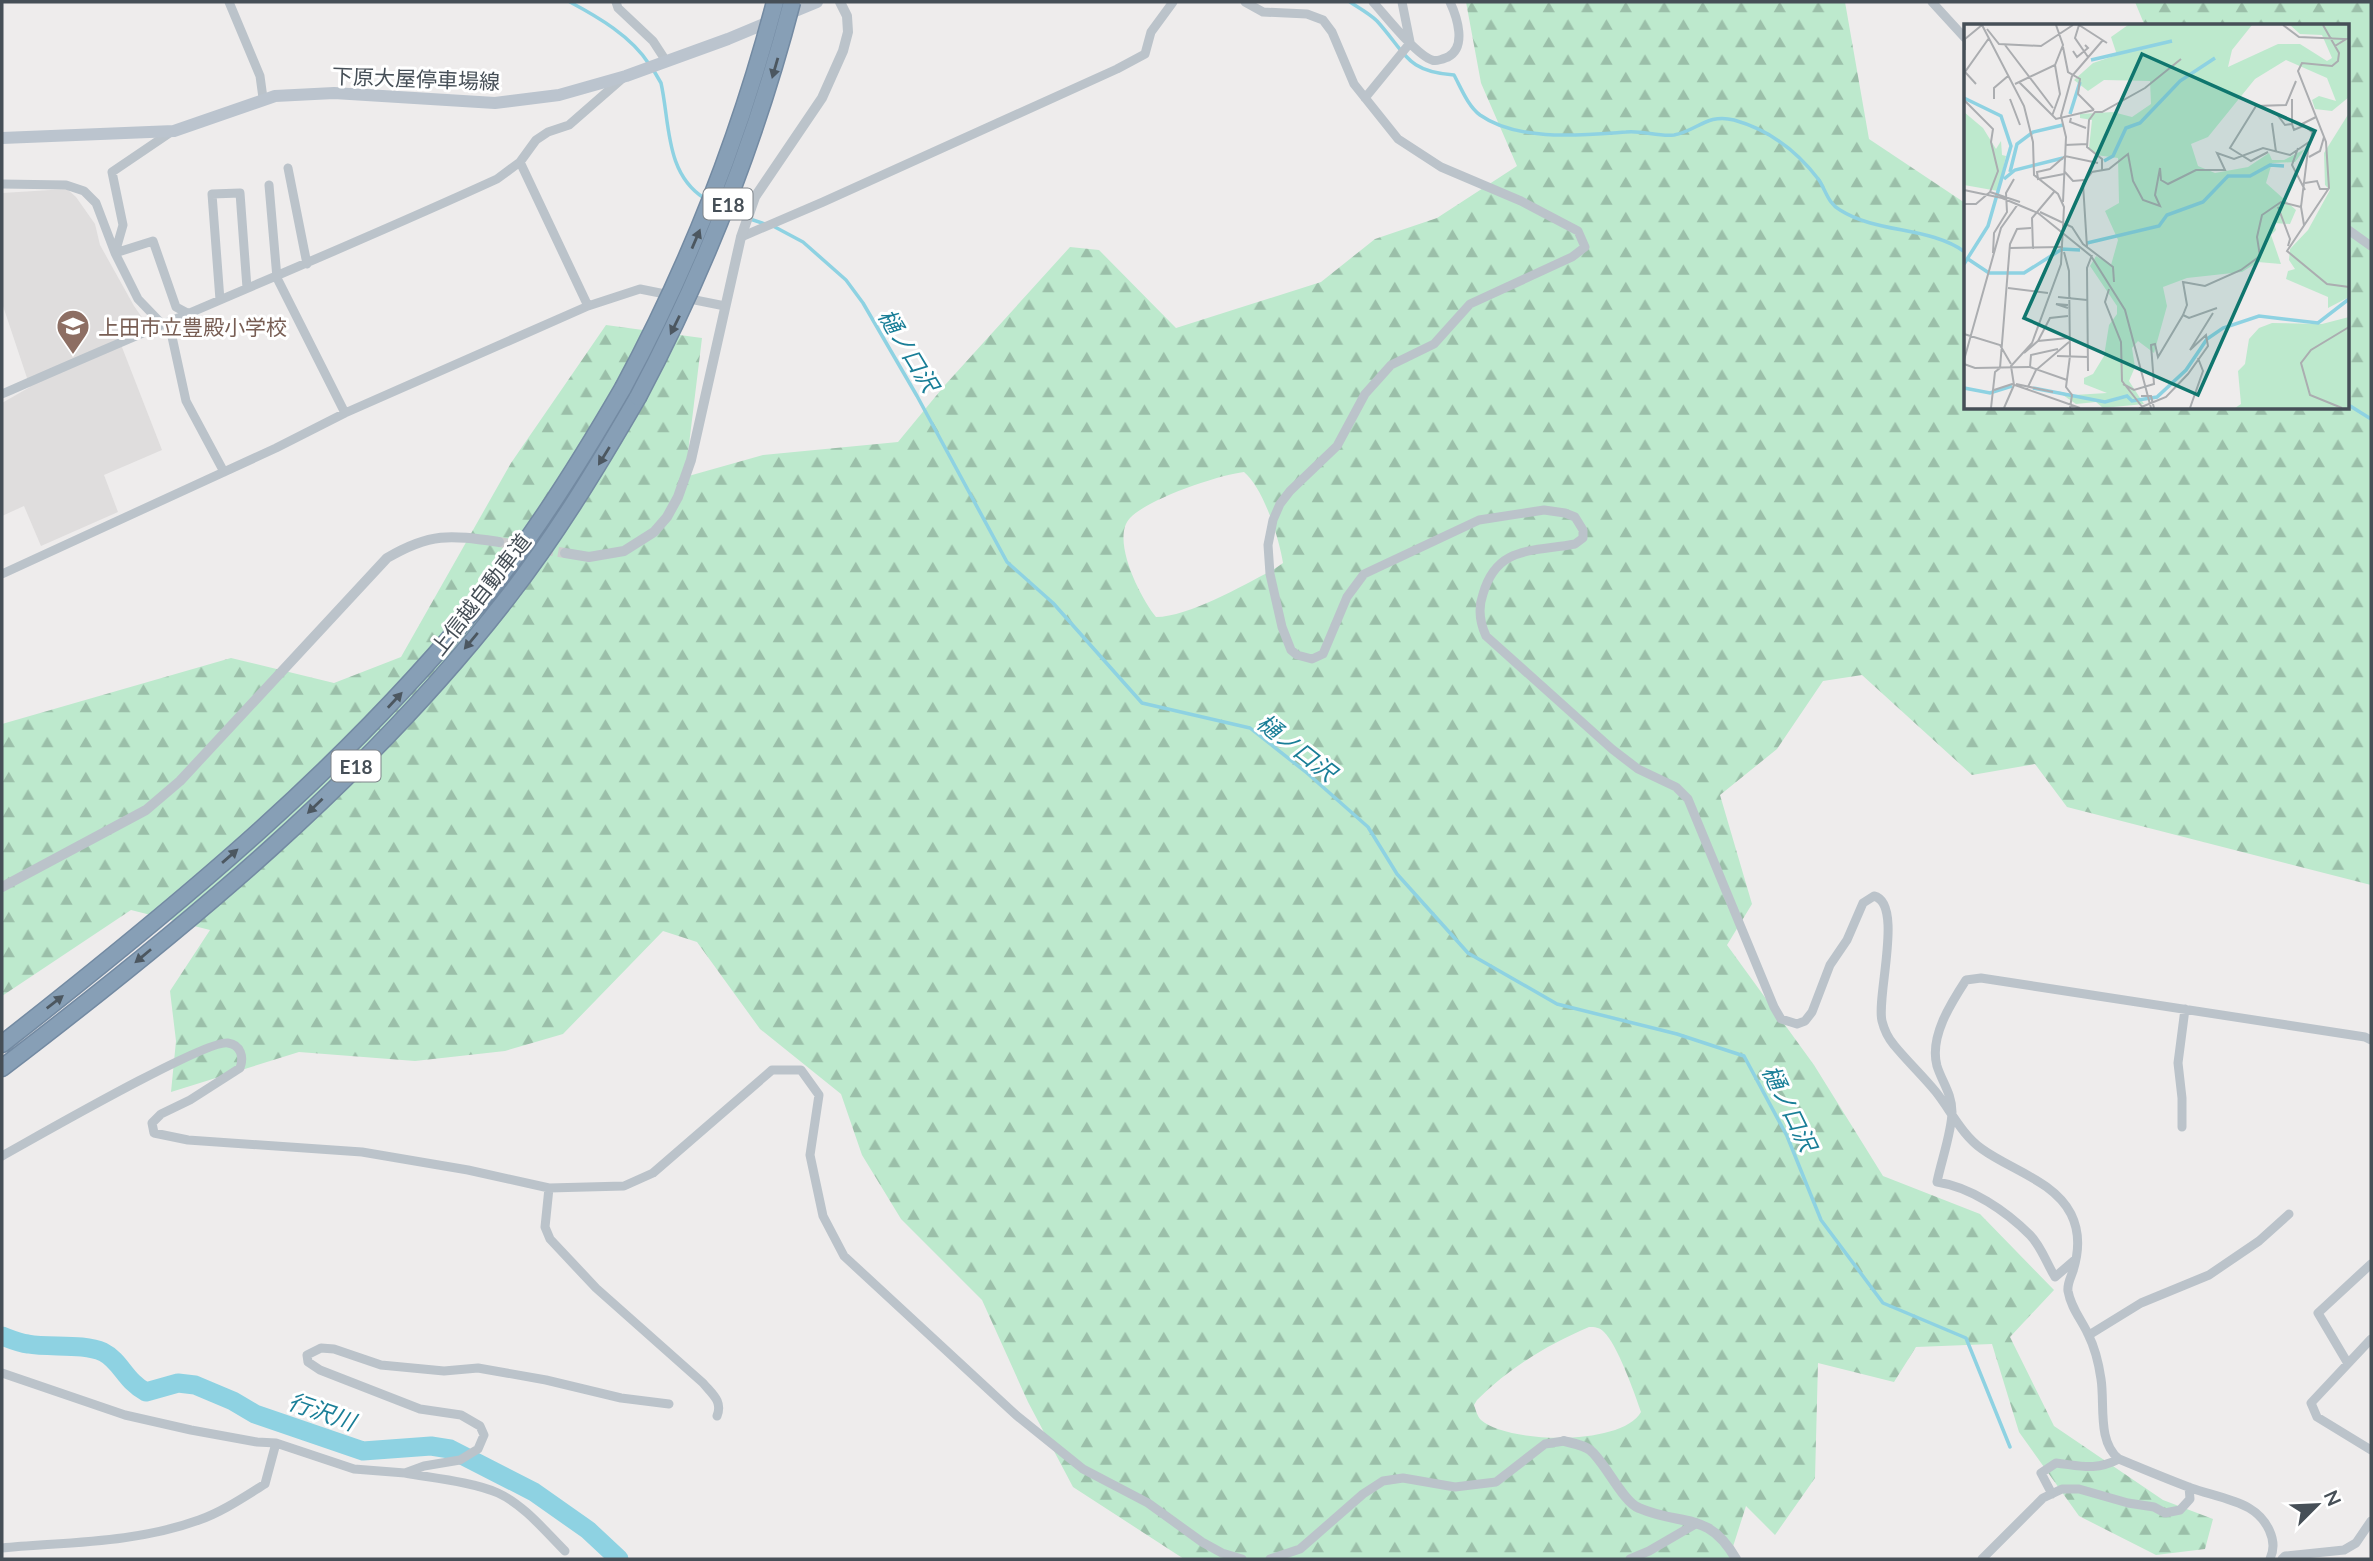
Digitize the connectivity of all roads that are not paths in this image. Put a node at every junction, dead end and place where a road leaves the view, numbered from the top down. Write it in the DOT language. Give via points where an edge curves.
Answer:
graph roads {
  1 [pos="229,2"];
  2 [pos="616,2"];
  3 [pos="775,2"];
  4 [pos="792,2"];
  5 [pos="817,2"];
  6 [pos="840,2"];
  7 [pos="1173,2"];
  8 [pos="1260,2"];
  9 [pos="1373,2"];
  10 [pos="1402,2"];
  11 [pos="1450,2"];
  12 [pos="1932,2"];
  13 [pos="1248,3"];
  14 [pos="1964,37"];
  15 [pos="1410,43"];
  16 [pos="662,63"];
  17 [pos="625,76"];
  18 [pos="263,98"];
  19 [pos="1365,98"];
  20 [pos="174,131"];
  21 [pos="2,138"];
  22 [pos="520,162"];
  23 [pos="288,168"];
  24 [pos="2,184"];
  25 [pos="269,184"];
  26 [pos="2348,230"];
  27 [pos="741,237"];
  28 [pos="2371,246"];
  29 [pos="115,253"];
  30 [pos="307,264"];
  31 [pos="277,278"];
  32 [pos="247,288"];
  33 [pos="220,300"];
  34 [pos="588,306"];
  35 [pos="725,306"];
  36 [pos="189,314"];
  37 [pos="166,324"];
  38 [pos="2,394"];
  39 [pos="345,414"];
  40 [pos="224,472"];
  41 [pos="499,542"];
  42 [pos="565,553"];
  43 [pos="2,574"];
  44 [pos="2,887"];
  45 [pos="2185,1009"];
  46 [pos="2371,1040"];
  47 [pos="2,1044"];
  48 [pos="2,1068"];
  49 [pos="1952,1113"];
  50 [pos="2182,1126"];
  51 [pos="2,1156"];
  52 [pos="549,1188"];
  53 [pos="2289,1214"];
  54 [pos="2077,1259"];
  55 [pos="2371,1264"];
  56 [pos="2089,1335"];
  57 [pos="2371,1339"];
  58 [pos="2347,1362"];
  59 [pos="2,1373"];
  60 [pos="669,1404"];
  61 [pos="717,1416"];
  62 [pos="1564,1441"];
  63 [pos="276,1443"];
  64 [pos="2371,1450"];
  65 [pos="2119,1459"];
  66 [pos="405,1473"];
  67 [pos="2189,1488"];
  68 [pos="2052,1494"];
  69 [pos="2371,1521"];
  70 [pos="1697,1523"];
  71 [pos="2,1548"];
  72 [pos="565,1551"];
  73 [pos="1242,1559"];
  74 [pos="1270,1559"];
  75 [pos="1630,1559"];
  76 [pos="1736,1559"];
  77 [pos="1982,1559"];
  78 [pos="2270,1559"];
  79 [pos="2282,1559"];
  1 -- 18 [label="street" via="260,76"];
  2 -- 16 [label="street" via="653,41"];
  47 -- 3 [label="highway, 上信越自動車道 / E18, one-way, bridge" via="236,852 334,762 417,676 493,586 623,388 675,287 741,120"];
  4 -- 48 [label="highway, 上信越自動車道 / E18, one-way, bridge" via="736,182 689,296 638,397 516,586 391,732 302,818 134,963"];
  5 -- 16 [label="main road, 下原大屋停車場線"];
  6 -- 27 [label="street" via="848,32 843,51 822,98 755,197"];
  7 -- 27 [label="street" via="1151,32 1145,54 1136,59"];
  8 -- 13 [label="street"];
  9 -- 15 [label="street"];
  10 -- 15 [label="street"];
  11 -- 15 [label="street" via="1458,34 1454,53 1440,61 1431,60"];
  12 -- 14 [label="street"];
  13 -- 19 [label="street" via="1263,12 1307,14 1323,20"];
  15 -- 19 [label="street"];
  16 -- 17 [label="main road, 下原大屋停車場線"];
  17 -- 18 [label="main road, 下原大屋停車場線" via="559,96 495,103 334,93"];
  17 -- 22 [label="street" via="569,125 536,140"];
  18 -- 20 [label="main road, 下原大屋停車場線"];
  19 -- 49 [label="street" via="1398,138 1441,167 1521,201 1578,232 1585,247 1470,304 1434,344 1391,365 1365,394 1337,446 1280,504 1269,545 1270,574 1290,650 1305,659 1318,657 1347,597 1364,574 1479,520 1544,510 1575,517 1583,530 1580,541 1514,554 1492,570 1481,600 1486,636 1612,749 1688,799 1782,1019 1797,1024 1808,1018 1864,903 1879,897 1888,921 1881,1012 1886,1032"];
  20 -- 21 [label="main road, 下原大屋停車場線"];
  20 -- 29 [label="street" via="112,172 124,225"];
  22 -- 30 [label="street" via="497,179"];
  22 -- 34 [label="street"];
  23 -- 30 [label="street"];
  24 -- 29 [label="street" via="66,185 84,191 96,203"];
  25 -- 31 [label="street"];
  26 -- 28 [label="street"];
  27 -- 35 [label="street"];
  29 -- 36 [label="street" via="153,241 176,307"];
  29 -- 37 [label="street" via="138,299"];
  30 -- 31 [label="street"];
  31 -- 32 [label="street"];
  31 -- 39 [label="street"];
  32 -- 33 [label="street"];
  32 -- 33 [label="street" via="240,193 212,194"];
  33 -- 36 [label="street"];
  34 -- 35 [label="street" via="640,289"];
  34 -- 39 [label="street"];
  35 -- 42 [label="street" via="691,460 667,517 654,532 624,551 589,557"];
  36 -- 37 [label="street"];
  37 -- 38 [label="street"];
  37 -- 40 [label="street" via="186,401"];
  39 -- 40 [label="street"];
  40 -- 43 [label="street"];
  41 -- 44 [label="street" via="438,537 412,543 387,558 180,781 146,810"];
  45 -- 46 [label="street"];
  45 -- 49 [label="street" via="1980,978 1966,980 1937,1037 1937,1064 1948,1087"];
  45 -- 50 [label="street" via="2178,1063"];
  49 -- 54 [label="street" via="1975,1143 2040,1182 2065,1204 2074,1222"];
  49 -- 54 [label="street" via="1937,1182 1981,1196 2031,1236 2054,1277"];
  51 -- 52 [label="street" via="167,1067 228,1043 242,1054 240,1068 161,1114 152,1124 154,1133 188,1140 362,1152"];
  52 -- 61 [label="street" via="545,1227 550,1239 596,1288 703,1383 718,1400"];
  52 -- 73 [label="street" via="624,1186 638,1181 772,1070 801,1070 819,1095 810,1155 823,1216 844,1256 1016,1415 1083,1469 1148,1503 1202,1542"];
  53 -- 56 [label="street" via="2209,1275 2141,1303"];
  54 -- 56 [label="street" via="2067,1288"];
  55 -- 58 [label="street" via="2318,1313"];
  56 -- 65 [label="street" via="2101,1379 2105,1435"];
  57 -- 58 [label="street"];
  58 -- 64 [label="street" via="2311,1403 2317,1418"];
  59 -- 63 [label="street" via="125,1415"];
  60 -- 66 [label="street" via="478,1368 443,1371 381,1366 321,1348 307,1355 308,1362 320,1370 420,1409 461,1415 480,1426 484,1435 478,1449 460,1460"];
  62 -- 70 [label="street" via="1589,1450 1636,1508"];
  62 -- 74 [label="street" via="1545,1444 1496,1482 1455,1487 1403,1478 1383,1481 1300,1549"];
  63 -- 66 [label="street" via="354,1469"];
  63 -- 71 [label="street" via="265,1484 200,1520 112,1539"];
  65 -- 67 [label="street"];
  65 -- 68 [label="street" via="2104,1467 2056,1462 2041,1473"];
  66 -- 72 [label="street" via="498,1493 530,1516"];
  67 -- 68 [label="street" via="2190,1499 2180,1510 2165,1513 2079,1489"];
  67 -- 78 [label="street" via="2249,1508 2271,1533 2274,1549"];
  68 -- 77 [label="street"];
  69 -- 79 [label="street" via="2356,1543 2344,1550"];
  70 -- 75 [label="street"];
  70 -- 76 [label="street" via="1716,1532"];
}
